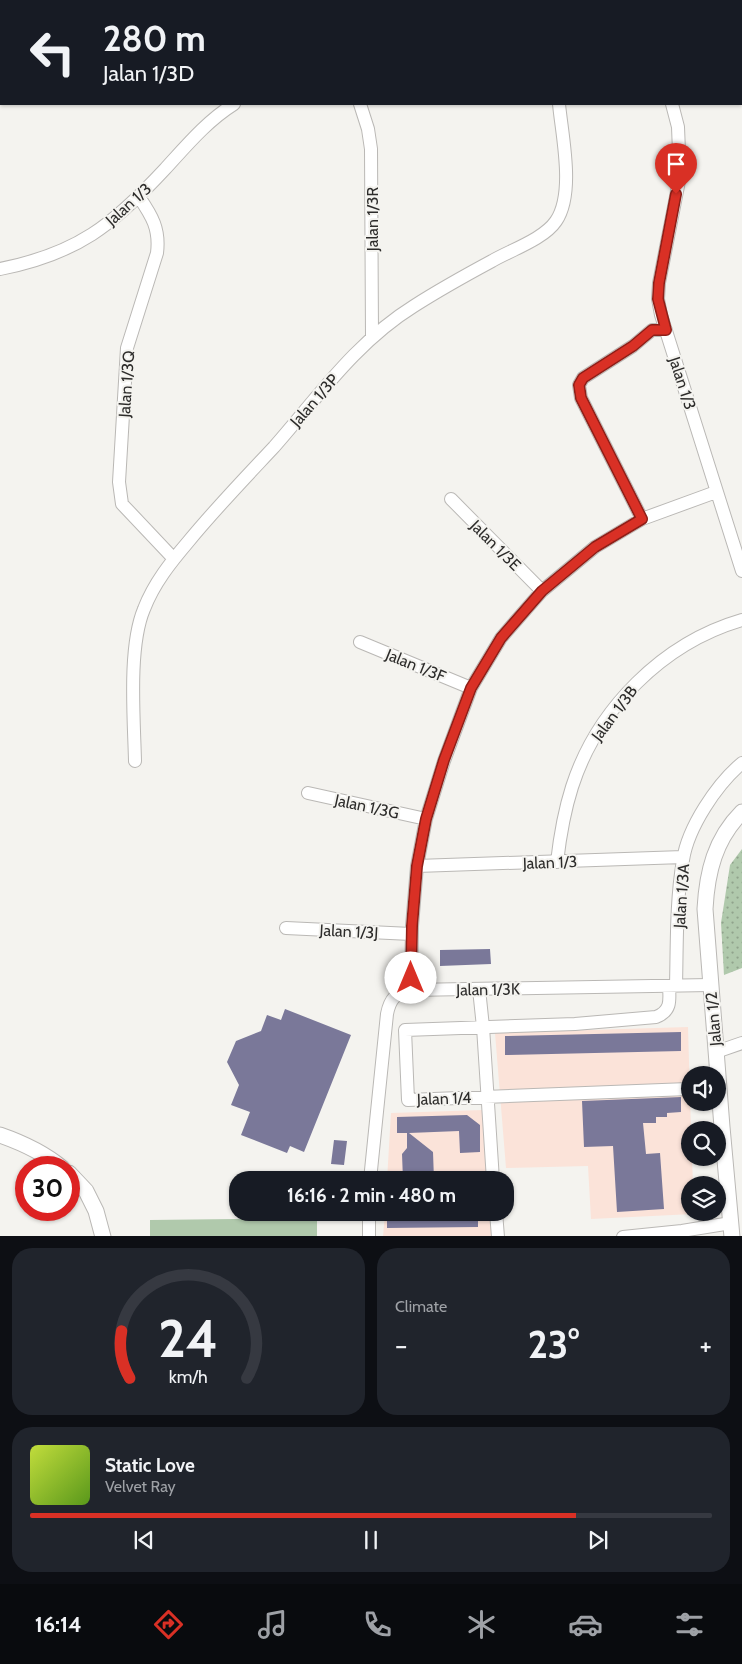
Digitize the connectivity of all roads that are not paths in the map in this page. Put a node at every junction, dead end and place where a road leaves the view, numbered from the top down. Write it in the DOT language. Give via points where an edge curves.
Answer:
graph roads {
  1 [pos="233,105"];
  2 [pos="360,105"];
  3 [pos="559,105"];
  4 [pos="672,105"];
  5 [pos="139,197"];
  6 [pos="0,269"];
  7 [pos="666,330"];
  8 [pos="372,336"];
  9 [pos="716,492"];
  10 [pos="451,499"];
  11 [pos="642,519"];
  12 [pos="174,559"];
  13 [pos="742,571"];
  14 [pos="542,591"];
  15 [pos="742,620"];
  16 [pos="360,642"];
  17 [pos="471,688"];
  18 [pos="135,761"];
  19 [pos="742,763"];
  20 [pos="308,793"];
  21 [pos="742,812"];
  22 [pos="426,819"];
  23 [pos="683,858"];
  24 [pos="557,862"];
  25 [pos="417,866"];
  26 [pos="286,928"];
  27 [pos="411,934"];
  28 [pos="710,985"];
  29 [pos="673,987"];
  30 [pos="411,990"];
  31 [pos="479,990"];
  32 [pos="483,1027"];
  33 [pos="742,1043"];
  34 [pos="716,1052"];
  35 [pos="681,1089"];
  36 [pos="487,1097"];
  37 [pos="0,1135"];
  38 [pos="47,1156"];
  39 [pos="371,1171"];
  40 [pos="492,1171"];
  41 [pos="80,1185"];
  42 [pos="369,1221"];
  43 [pos="497,1221"];
  44 [pos="734,1230"];
  45 [pos="104,1236"];
  46 [pos="369,1236"];
  47 [pos="498,1236"];
  48 [pos="623,1236"];
  1 -- 5 [label="street, Jalan 1/3" via="204,126"];
  2 -- 8 [label="street, Jalan 1/3R" via="371,149"];
  3 -- 8 [label="street, Jalan 1/3P" via="566,187 564,205 556,221 543,234 413,306"];
  4 -- 7 [label="street, Jalan 1/3" via="678,127 680,176 659,283 658,299"];
  5 -- 6 [label="street, Jalan 1/3" via="85,240 54,255"];
  5 -- 12 [label="street, Jalan 1/3Q" via="152,217 158,240 157,253 127,348 119,482 122,504"];
  7 -- 9 [label="street, Jalan 1/3"];
  7 -- 11 [label="street" via="652,330 583,378 579,389"];
  8 -- 12 [label="street, Jalan 1/3P"];
  9 -- 11 [label="street"];
  9 -- 13 [label="street, Jalan 1/3"];
  10 -- 14 [label="street, Jalan 1/3E"];
  11 -- 14 [label="street" via="595,547"];
  12 -- 18 [label="street, Jalan 1/3P" via="154,587 136,636"];
  14 -- 17 [label="street" via="501,638"];
  15 -- 24 [label="street, Jalan 1/3B" via="692,640 664,659 634,685 609,714 589,747 572,786"];
  16 -- 17 [label="street, Jalan 1/3F"];
  17 -- 22 [label="street"];
  19 -- 23 [label="street, Jalan 1/3A" via="718,787 706,806"];
  20 -- 22 [label="street, Jalan 1/3G"];
  21 -- 28 [label="street, Jalan 1/2" via="717,848 706,883"];
  22 -- 25 [label="street"];
  23 -- 24 [label="street, Jalan 1/3"];
  23 -- 29 [label="street, Jalan 1/3A"];
  24 -- 25 [label="street, Jalan 1/3"];
  25 -- 27 [label="street"];
  26 -- 27 [label="street, Jalan 1/3J"];
  27 -- 30 [label="street"];
  28 -- 29 [label="street, Jalan 1/3K"];
  28 -- 34 [label="street, Jalan 1/2"];
  29 -- 31 [label="street, Jalan 1/3K"];
  29 -- 32 [label="street, Jalan 1/4" via="666,1012 656,1017"];
  30 -- 31 [label="street, Jalan 1/3K"];
  30 -- 39 [label="street, Jalan 1/3K" via="394,996 389,1004"];
  31 -- 32 [label="street"];
  32 -- 36 [label="street"];
  32 -- 36 [label="street, Jalan 1/4" via="406,1030 408,1100"];
  33 -- 34 [label="street"];
  34 -- 44 [label="street, Jalan 1/2"];
  35 -- 36 [label="street, Jalan 1/4"];
  36 -- 40 [label="street"];
  37 -- 38 [label="street"];
  41 -- 45 [label="street" via="96,1211"];
  42 -- 46 [label="street"];
  43 -- 47 [label="street"];
  44 -- 48 [label="street"];
}
